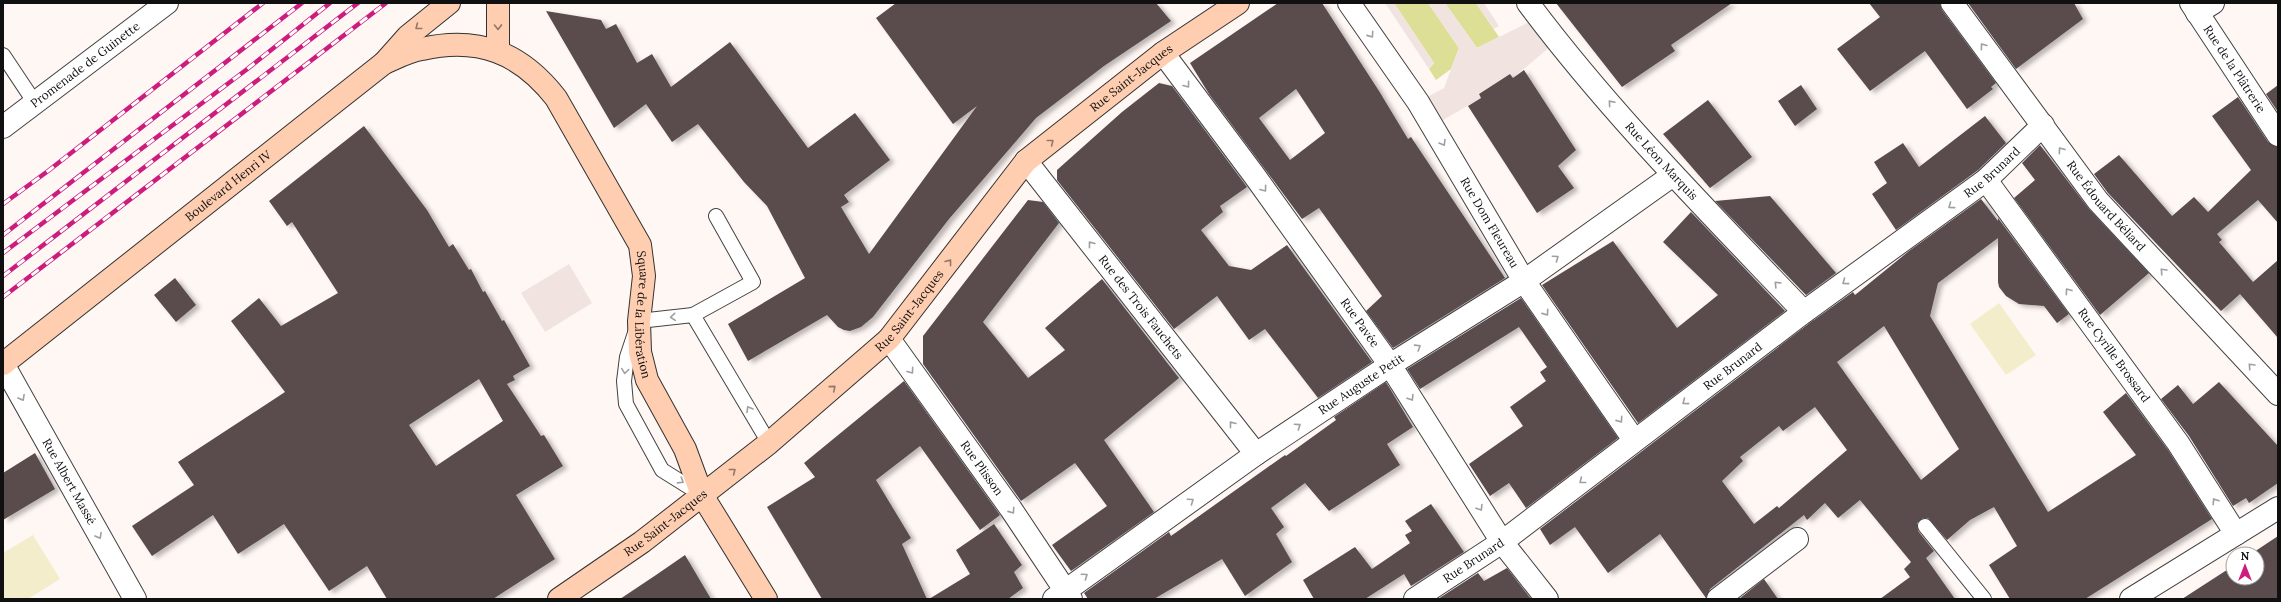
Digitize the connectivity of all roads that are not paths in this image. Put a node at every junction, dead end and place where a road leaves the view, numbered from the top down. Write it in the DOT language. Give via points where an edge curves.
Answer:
graph roads {
  1 [pos="167,3"];
  2 [pos="449,3"];
  3 [pos="498,3"];
  4 [pos="1238,3"];
  5 [pos="1349,3"];
  6 [pos="1528,3"];
  7 [pos="1952,3"];
  8 [pos="2200,6"];
  9 [pos="498,51"];
  10 [pos="1163,54"];
  11 [pos="3,55"];
  12 [pos="384,63"];
  13 [pos="35,103"];
  14 [pos="2043,125"];
  15 [pos="3,127"];
  16 [pos="2278,135"];
  17 [pos="1026,161"];
  18 [pos="1673,175"];
  19 [pos="1986,180"];
  20 [pos="716,216"];
  21 [pos="1524,281"];
  22 [pos="1804,312"];
  23 [pos="694,315"];
  24 [pos="639,320"];
  25 [pos="888,339"];
  26 [pos="3,364"];
  27 [pos="1390,365"];
  28 [pos="2278,394"];
  29 [pos="1634,440"];
  30 [pos="769,443"];
  31 [pos="1256,454"];
  32 [pos="702,495"];
  33 [pos="2277,511"];
  34 [pos="1925,526"];
  35 [pos="2236,534"];
  36 [pos="1797,539"];
  37 [pos="1502,542"];
  38 [pos="1063,596"];
  39 [pos="135,599"];
  40 [pos="559,599"];
  41 [pos="766,599"];
  42 [pos="1415,599"];
  43 [pos="1547,599"];
  44 [pos="1718,599"];
  45 [pos="1984,599"];
  46 [pos="2131,599"];
  1 -- 13 [label="street, Promenade de Guinette"];
  2 -- 12 [label="street, Boulevard Henri IV, one-way" via="408,36"];
  3 -- 9 [label="street, one-way"];
  4 -- 10 [label="street, Rue Saint-Jacques"];
  5 -- 21 [label="street, Rue Dom Fleureau, one-way" via="1418,102"];
  18 -- 6 [label="street, Rue Léon Marquis, one-way" via="1557,41"];
  14 -- 7 [label="street, Rue Édouard Béliard, one-way"];
  8 -- 16 [label="street, Rue de la Plâtrerie"];
  9 -- 12 [label="street, Square de la Libération" via="482,47 448,45 421,49"];
  9 -- 24 [label="street, Square de la Libération" via="522,63 544,82 556,98 640,245 644,276"];
  17 -- 10 [label="street, Rue Saint-Jacques, one-way"];
  10 -- 27 [label="street, Rue Pavée, one-way" via="1254,175"];
  11 -- 13 [label="lane"];
  12 -- 26 [label="street, Boulevard Henri IV"];
  13 -- 15 [label="street, Promenade de Guinette"];
  14 -- 19 [label="street, Rue Brunard"];
  28 -- 14 [label="street, Rue Édouard Béliard, one-way" via="2098,201"];
  25 -- 17 [label="street, Rue Saint-Jacques, one-way"];
  31 -- 17 [label="street, Rue des Trois Fauchets, one-way"];
  21 -- 18 [label="street, Rue Auguste Petit, one-way"];
  22 -- 18 [label="street, Rue Léon Marquis, one-way"];
  19 -- 22 [label="street, Rue Brunard, one-way"];
  35 -- 19 [label="street, Rue Cyrille Brossard, one-way" via="2178,443"];
  20 -- 23 [label="lane" via="753,282"];
  27 -- 21 [label="street, Rue Auguste Petit, one-way"];
  21 -- 29 [label="street, Rue Dom Fleureau, one-way"];
  22 -- 29 [label="street, Rue Brunard, one-way"];
  23 -- 24 [label="lane, one-way"];
  30 -- 23 [label="lane, one-way"];
  24 -- 32 [label="street, Square de la Libération" via="640,352 647,380 686,449"];
  24 -- 32 [label="lane, one-way" via="627,357 624,381 626,404 662,470"];
  30 -- 25 [label="street, Rue Saint-Jacques, one-way"];
  25 -- 38 [label="street, Rue Plisson, one-way" via="1010,509"];
  26 -- 39 [label="street, Rue Albert Massé, one-way"];
  31 -- 27 [label="street, Rue Auguste Petit, one-way"];
  27 -- 37 [label="street, Rue Pavée, one-way"];
  29 -- 37 [label="street, Rue Brunard, one-way"];
  32 -- 30 [label="street, Rue Saint-Jacques, one-way"];
  38 -- 31 [label="street, Rue Auguste Petit, one-way"];
  32 -- 40 [label="street, Rue Saint-Jacques" via="642,542"];
  32 -- 41 [label="street, Square de la Libération"];
  33 -- 35 [label="street"];
  34 -- 45 [label="lane"];
  35 -- 46 [label="street"];
  36 -- 44 [label="street"];
  37 -- 42 [label="street, Rue Brunard"];
  37 -- 43 [label="street, Rue Pavée"];
}
